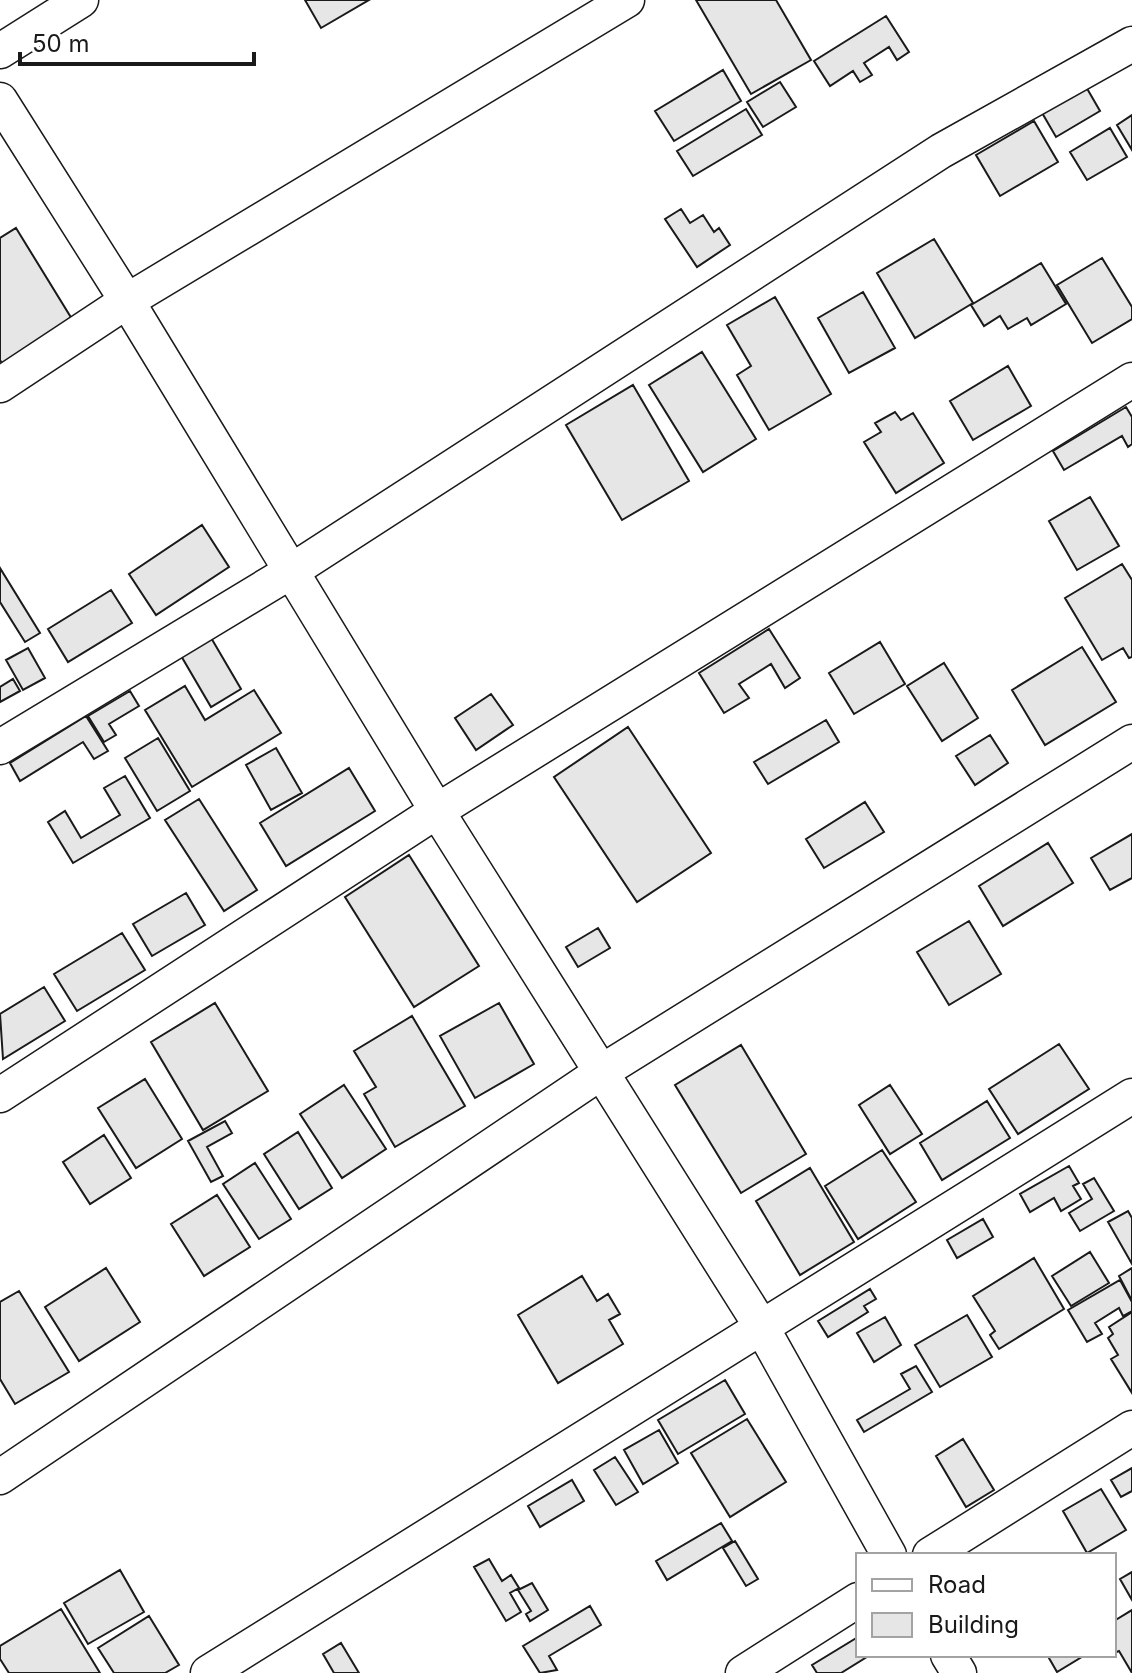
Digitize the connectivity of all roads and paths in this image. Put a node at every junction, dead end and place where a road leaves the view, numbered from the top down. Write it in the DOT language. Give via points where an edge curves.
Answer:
graph roads {
  1 [pos="81,0"];
  2 [pos="627,0"];
  3 [pos="1132,44"];
  4 [pos="0,51"];
  5 [pos="0,100"];
  6 [pos="127,301"];
  7 [pos="1132,380"];
  8 [pos="0,385"];
  9 [pos="290,572"];
  10 [pos="1132,742"];
  11 [pos="0,747"];
  12 [pos="437,811"];
  13 [pos="603,1071"];
  14 [pos="0,1095"];
  15 [pos="1132,1096"];
  16 [pos="761,1326"];
  17 [pos="1132,1428"];
  18 [pos="0,1477"];
  19 [pos="888,1553"];
  20 [pos="933,1553"];
  21 [pos="856,1601"];
  22 [pos="208,1673"];
  23 [pos="743,1673"];
  1 -- 4 [label="street"];
  2 -- 6 [label="street"];
  3 -- 9 [label="street" via="928,159"];
  5 -- 6 [label="street"];
  6 -- 8 [label="street"];
  6 -- 9 [label="street"];
  7 -- 12 [label="street"];
  9 -- 11 [label="street"];
  9 -- 12 [label="street"];
  10 -- 13 [label="street"];
  12 -- 13 [label="street"];
  12 -- 14 [label="street"];
  13 -- 16 [label="street"];
  13 -- 18 [label="street"];
  15 -- 16 [label="street"];
  16 -- 19 [label="street"];
  16 -- 22 [label="street"];
  17 -- 20 [label="street"];
  21 -- 23 [label="street"];
}
